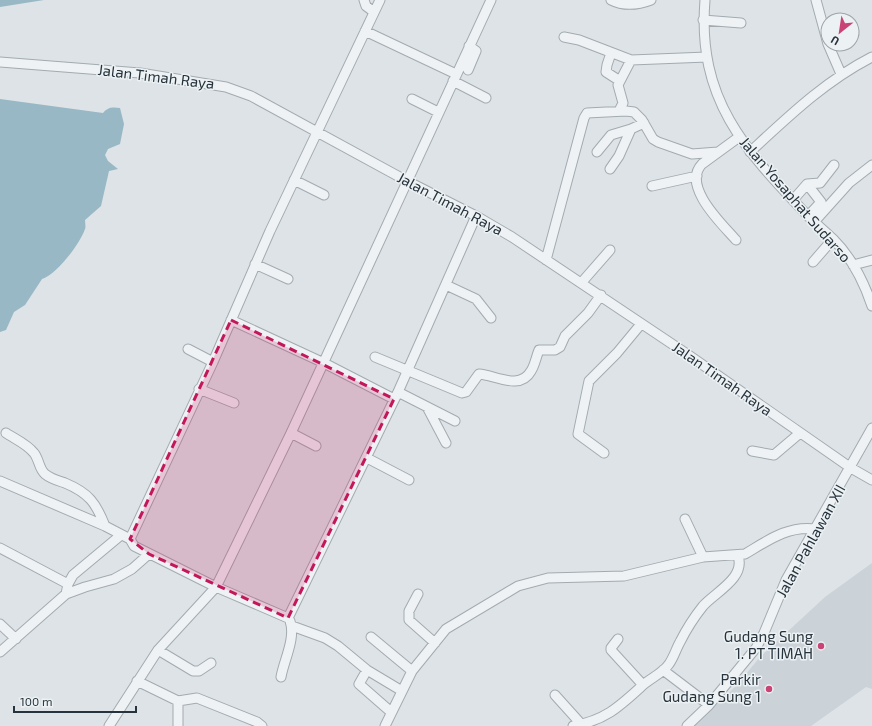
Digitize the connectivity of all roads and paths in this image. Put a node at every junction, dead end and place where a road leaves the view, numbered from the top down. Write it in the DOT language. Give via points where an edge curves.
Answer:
graph roads {
  1 [pos="364,0"];
  2 [pos="380,0"];
  3 [pos="491,0"];
  4 [pos="611,0"];
  5 [pos="651,0"];
  6 [pos="705,0"];
  7 [pos="816,0"];
  8 [pos="374,12"];
  9 [pos="820,15"];
  10 [pos="703,20"];
  11 [pos="741,23"];
  12 [pos="365,31"];
  13 [pos="564,37"];
  14 [pos="469,46"];
  15 [pos="831,52"];
  16 [pos="611,53"];
  17 [pos="872,57"];
  18 [pos="707,58"];
  19 [pos="631,60"];
  20 [pos="0,62"];
  21 [pos="468,70"];
  22 [pos="841,74"];
  23 [pos="454,78"];
  24 [pos="620,81"];
  25 [pos="486,98"];
  26 [pos="412,99"];
  27 [pos="619,111"];
  28 [pos="438,112"];
  29 [pos="644,123"];
  30 [pos="631,129"];
  31 [pos="316,133"];
  32 [pos="739,137"];
  33 [pos="597,152"];
  34 [pos="718,152"];
  35 [pos="750,152"];
  36 [pos="872,165"];
  37 [pos="834,166"];
  38 [pos="610,168"];
  39 [pos="697,176"];
  40 [pos="294,180"];
  41 [pos="407,181"];
  42 [pos="807,184"];
  43 [pos="652,186"];
  44 [pos="324,195"];
  45 [pos="793,200"];
  46 [pos="476,216"];
  47 [pos="811,219"];
  48 [pos="833,239"];
  49 [pos="736,240"];
  50 [pos="610,250"];
  51 [pos="546,260"];
  52 [pos="871,261"];
  53 [pos="813,262"];
  54 [pos="255,264"];
  55 [pos="853,265"];
  56 [pos="288,279"];
  57 [pos="582,282"];
  58 [pos="446,286"];
  59 [pos="601,295"];
  60 [pos="872,306"];
  61 [pos="491,318"];
  62 [pos="231,320"];
  63 [pos="641,324"];
  64 [pos="188,349"];
  65 [pos="375,357"];
  66 [pos="213,362"];
  67 [pos="324,363"];
  68 [pos="407,372"];
  69 [pos="199,389"];
  70 [pos="396,396"];
  71 [pos="234,403"];
  72 [pos="426,406"];
  73 [pos="455,421"];
  74 [pos="872,428"];
  75 [pos="6,433"];
  76 [pos="291,433"];
  77 [pos="800,433"];
  78 [pos="446,444"];
  79 [pos="316,446"];
  80 [pos="752,452"];
  81 [pos="604,453"];
  82 [pos="366,458"];
  83 [pos="851,468"];
  84 [pos="409,480"];
  85 [pos="872,480"];
  86 [pos="0,481"];
  87 [pos="685,519"];
  88 [pos="105,526"];
  89 [pos="816,529"];
  90 [pos="121,535"];
  91 [pos="130,539"];
  92 [pos="0,548"];
  93 [pos="149,554"];
  94 [pos="738,556"];
  95 [pos="703,557"];
  96 [pos="68,584"];
  97 [pos="216,587"];
  98 [pos="66,594"];
  99 [pos="418,594"];
  100 [pos="290,622"];
  101 [pos="0,624"];
  102 [pos="371,637"];
  103 [pos="16,639"];
  104 [pos="618,639"];
  105 [pos="435,643"];
  106 [pos="158,650"];
  107 [pos="0,652"];
  108 [pos="211,663"];
  109 [pos="367,670"];
  110 [pos="663,670"];
  111 [pos="412,671"];
  112 [pos="280,677"];
  113 [pos="137,681"];
  114 [pos="644,684"];
  115 [pos="402,691"];
  116 [pos="555,695"];
  117 [pos="178,701"];
  118 [pos="709,705"];
  119 [pos="391,712"];
  120 [pos="109,726"];
  121 [pos="178,726"];
  122 [pos="262,726"];
  123 [pos="385,726"];
  124 [pos="578,726"];
  125 [pos="687,726"];
  1 -- 8 [label="street" via="366,6"];
  2 -- 8 [label="street"];
  3 -- 14 [label="street"];
  4 -- 5 [label="street" via="635,4"];
  6 -- 10 [label="street, Jalan Yosaphat Sudarso"];
  7 -- 9 [label="street"];
  8 -- 12 [label="street"];
  10 -- 11 [label="street"];
  10 -- 18 [label="street, Jalan Yosaphat Sudarso"];
  12 -- 23 [label="street"];
  12 -- 31 [label="street"];
  13 -- 16 [label="street"];
  14 -- 21 [label="street" via="476,51"];
  14 -- 23 [label="street"];
  15 -- 22 [label="street"];
  16 -- 19 [label="street"];
  16 -- 24 [label="street" via="606,72"];
  17 -- 22 [label="street"];
  18 -- 19 [label="street"];
  18 -- 32 [label="street, Jalan Yosaphat Sudarso" via="709,72 721,104"];
  19 -- 24 [label="street"];
  20 -- 31 [label="street, Jalan Timah Raya" via="140,73 226,86 270,105"];
  22 -- 35 [label="street" via="818,91"];
  23 -- 25 [label="street"];
  23 -- 28 [label="street"];
  24 -- 27 [label="street" via="618,87 623,104"];
  26 -- 28 [label="street"];
  27 -- 29 [label="street" via="634,112"];
  27 -- 51 [label="street" via="590,112 585,116"];
  28 -- 41 [label="street"];
  29 -- 30 [label="street"];
  29 -- 34 [label="street" via="653,139 658,142 692,154"];
  30 -- 33 [label="street" via="608,137"];
  30 -- 38 [label="street" via="619,156"];
  31 -- 40 [label="street"];
  31 -- 41 [label="street, Jalan Timah Raya"];
  32 -- 34 [label="street"];
  32 -- 35 [label="street, Jalan Yosaphat Sudarso"];
  34 -- 39 [label="street" via="700,167"];
  35 -- 45 [label="street, Jalan Yosaphat Sudarso"];
  36 -- 47 [label="street"];
  37 -- 42 [label="street" via="820,183"];
  39 -- 43 [label="street"];
  39 -- 49 [label="street" via="708,209"];
  40 -- 44 [label="street"];
  40 -- 54 [label="street"];
  41 -- 46 [label="street, Jalan Timah Raya"];
  41 -- 67 [label="street"];
  42 -- 45 [label="street"];
  42 -- 47 [label="street" via="821,202"];
  45 -- 47 [label="street, Jalan Yosaphat Sudarso"];
  46 -- 51 [label="street, Jalan Timah Raya"];
  46 -- 58 [label="street"];
  47 -- 48 [label="street, Jalan Yosaphat Sudarso"];
  48 -- 53 [label="street"];
  48 -- 55 [label="street, Jalan Yosaphat Sudarso"];
  50 -- 57 [label="street"];
  51 -- 57 [label="street, Jalan Timah Raya"];
  52 -- 55 [label="street"];
  54 -- 56 [label="street"];
  54 -- 62 [label="street"];
  55 -- 60 [label="street, Jalan Yosaphat Sudarso"];
  57 -- 59 [label="street, Jalan Timah Raya"];
  58 -- 61 [label="street" via="476,299"];
  58 -- 68 [label="street"];
  59 -- 63 [label="street, Jalan Timah Raya"];
  59 -- 68 [label="street" via="588,313 565,336 560,347 555,350 540,350 531,372 519,381 479,374 463,393"];
  62 -- 66 [label="street"];
  62 -- 67 [label="street"];
  63 -- 77 [label="street, Jalan Timah Raya"];
  63 -- 81 [label="street" via="588,384 578,434"];
  64 -- 66 [label="street"];
  65 -- 68 [label="street"];
  66 -- 69 [label="street"];
  67 -- 70 [label="street"];
  67 -- 76 [label="street"];
  68 -- 70 [label="street"];
  69 -- 71 [label="street"];
  69 -- 91 [label="street"];
  70 -- 72 [label="street"];
  70 -- 82 [label="street"];
  72 -- 73 [label="street"];
  72 -- 78 [label="street"];
  74 -- 83 [label="street, Jalan Pahlawan XII"];
  75 -- 88 [label="street" via="34,453 46,475 82,490 97,508"];
  76 -- 79 [label="street"];
  76 -- 97 [label="street"];
  77 -- 80 [label="street" via="774,456"];
  77 -- 83 [label="street, Jalan Timah Raya"];
  82 -- 84 [label="street"];
  82 -- 100 [label="street"];
  83 -- 85 [label="street, Jalan Timah Raya"];
  83 -- 89 [label="street, Jalan Pahlawan XII"];
  86 -- 88 [label="street"];
  87 -- 95 [label="street"];
  88 -- 90 [label="street"];
  89 -- 94 [label="street" via="802,528 786,532"];
  89 -- 118 [label="street, Jalan Pahlawan XII" via="786,580 756,648"];
  90 -- 91 [label="street"];
  90 -- 96 [label="street" via="73,575"];
  91 -- 93 [label="street" via="134,546"];
  92 -- 96 [label="street"];
  93 -- 97 [label="street"];
  93 -- 98 [label="street" via="132,569 114,579"];
  94 -- 95 [label="street"];
  94 -- 110 [label="street" via="739,566 734,576 702,607 668,666"];
  95 -- 105 [label="street" via="624,576 548,578 518,586 454,623"];
  96 -- 98 [label="street"];
  97 -- 100 [label="street"];
  97 -- 106 [label="street"];
  98 -- 103 [label="street"];
  99 -- 105 [label="street" via="409,611 409,620"];
  100 -- 109 [label="street" via="338,646"];
  100 -- 112 [label="street" via="291,638"];
  101 -- 103 [label="street"];
  102 -- 111 [label="street"];
  103 -- 107 [label="street"];
  104 -- 114 [label="street" via="611,650"];
  105 -- 111 [label="street"];
  106 -- 108 [label="street" via="193,671 199,671"];
  106 -- 113 [label="street"];
  109 -- 115 [label="street"];
  109 -- 119 [label="street" via="359,684"];
  110 -- 114 [label="street"];
  110 -- 118 [label="street"];
  111 -- 115 [label="street"];
  113 -- 117 [label="street"];
  113 -- 120 [label="street"];
  114 -- 124 [label="street" via="626,702 604,717"];
  115 -- 119 [label="street"];
  116 -- 124 [label="street"];
  117 -- 121 [label="street"];
  117 -- 122 [label="street" via="202,700 258,722"];
  118 -- 125 [label="street, Jalan Pahlawan XII"];
  119 -- 123 [label="street"];
}
